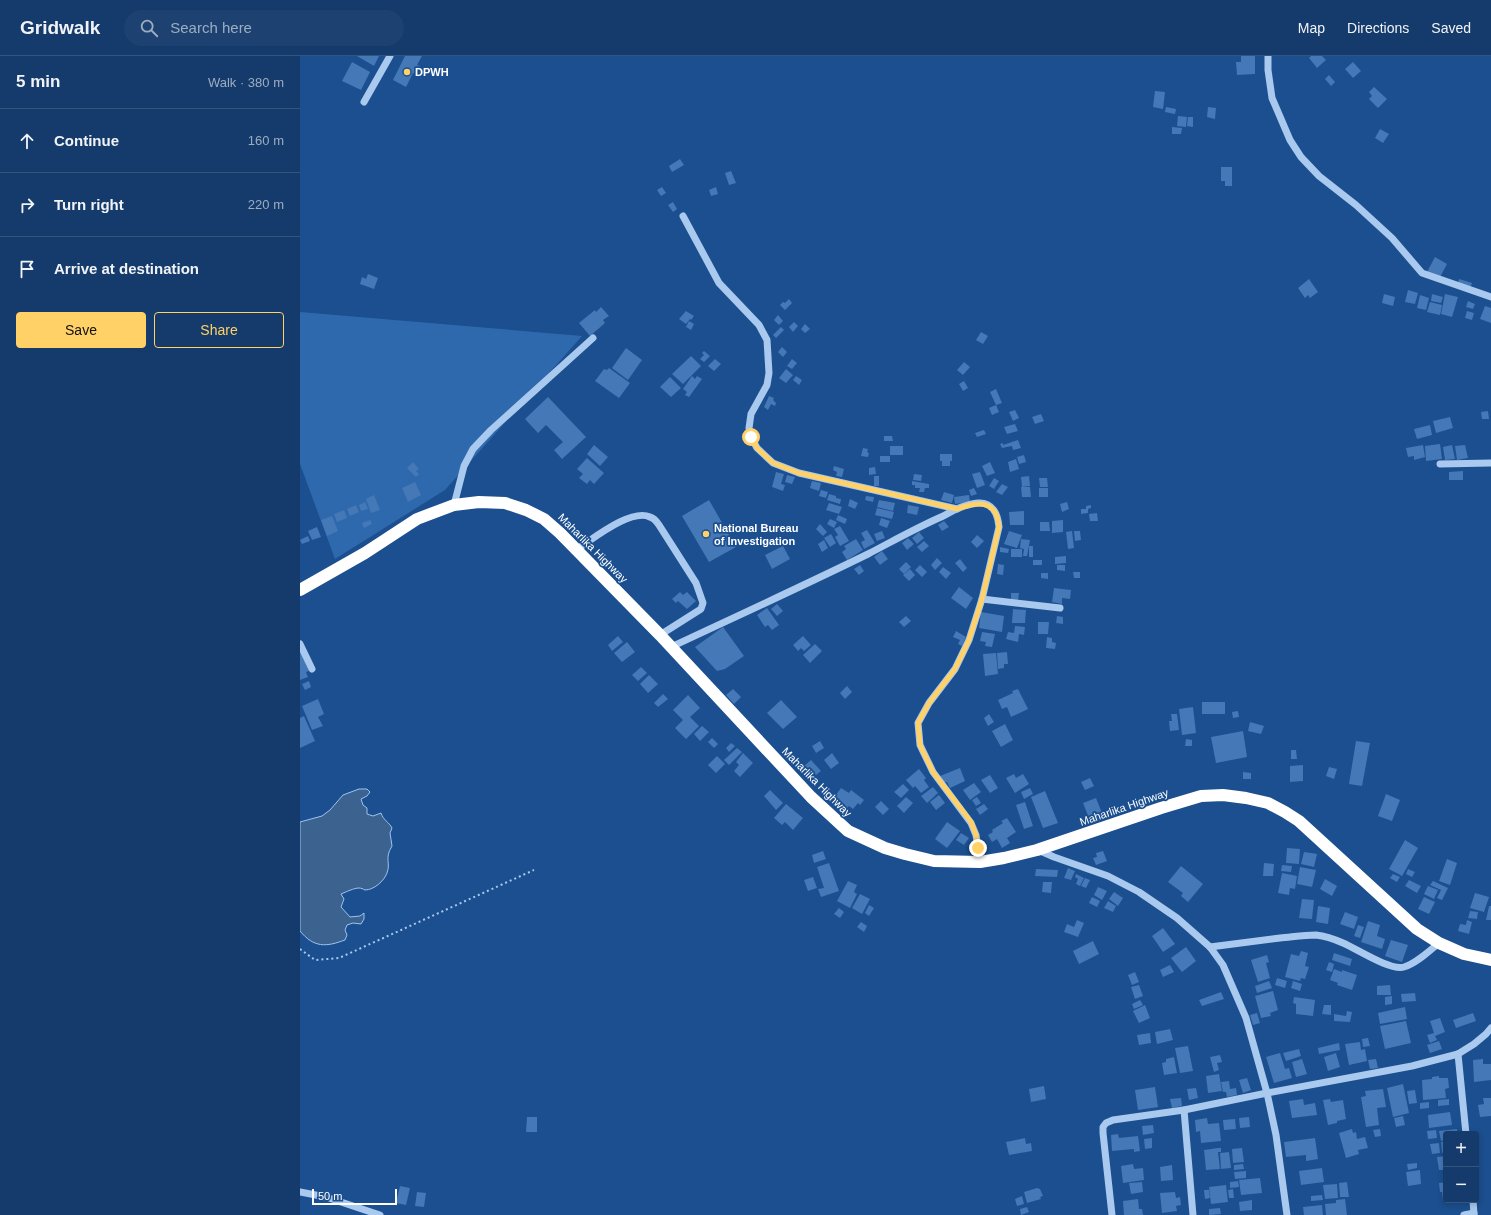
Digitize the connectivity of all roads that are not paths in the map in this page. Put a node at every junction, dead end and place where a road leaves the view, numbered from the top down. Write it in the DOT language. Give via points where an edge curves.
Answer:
graph roads {
  1 [pos="390,56"];
  2 [pos="1268,56"];
  3 [pos="364,102"];
  4 [pos="683,216"];
  5 [pos="1491,297"];
  6 [pos="593,338"];
  7 [pos="1491,463"];
  8 [pos="1440,464"];
  9 [pos="454,505"];
  10 [pos="957,509"];
  11 [pos="576,549"];
  12 [pos="300,590"];
  13 [pos="982,599"];
  14 [pos="1060,608"];
  15 [pos="660,635"];
  16 [pos="300,644"];
  17 [pos="671,647"];
  18 [pos="312,669"];
  19 [pos="1038,850"];
  20 [pos="980,862"];
  21 [pos="1440,943"];
  22 [pos="1210,947"];
  23 [pos="1491,960"];
  24 [pos="1491,1028"];
  25 [pos="1458,1054"];
  26 [pos="1267,1093"];
  27 [pos="1184,1110"];
  28 [pos="1466,1131"];
  29 [pos="300,1192"];
  30 [pos="1473,1203"];
  31 [pos="1474,1214"];
  32 [pos="380,1215"];
  33 [pos="1112,1215"];
  34 [pos="1193,1215"];
  35 [pos="1287,1215"];
  36 [pos="1464,1215"];
  1 -- 3 [label="street"];
  2 -- 5 [label="street" via="1272,98 1290,140 1301,157 1319,176 1392,238 1422,273"];
  4 -- 10 [label="street" via="719,283 759,325 767,340 767,385 752,414 749,428 757,448 773,463 799,473"];
  6 -- 9 [label="street" via="473,449 464,466"];
  7 -- 8 [label="street"];
  9 -- 11 [label="highway, Maharlika Highway" via="479,502 505,503 526,510 544,519"];
  9 -- 12 [label="highway, Maharlika Highway" via="417,519"];
  10 -- 13 [label="street" via="979,503 995,510 998,517 999,527"];
  10 -- 17 [label="street" via="869,554"];
  11 -- 15 [label="highway, Maharlika Highway"];
  11 -- 15 [label="street" via="624,519 634,515 652,517 696,583 703,603 701,609"];
  13 -- 14 [label="street"];
  13 -- 20 [label="street" via="969,640 955,669 929,703 918,723 920,745 933,772 971,822"];
  15 -- 17 [label="highway, Maharlika Highway"];
  16 -- 18 [label="street"];
  17 -- 20 [label="highway, Maharlika Highway" via="811,797 848,831 905,854 934,860"];
  19 -- 20 [label="highway, Maharlika Highway"];
  19 -- 21 [label="highway, Maharlika Highway" via="1201,796 1223,795 1268,803 1299,821 1417,929"];
  19 -- 22 [label="street" via="1108,876 1139,892 1177,918"];
  21 -- 22 [label="street" via="1403,967 1378,960 1331,938 1317,936 1275,938"];
  21 -- 23 [label="highway, Maharlika Highway" via="1464,954"];
  22 -- 26 [label="street" via="1223,964 1246,1018"];
  24 -- 25 [label="street" via="1474,1044"];
  25 -- 26 [label="street" via="1412,1066"];
  25 -- 28 [label="street"];
  26 -- 27 [label="street"];
  26 -- 35 [label="street" via="1276,1135"];
  27 -- 33 [label="street" via="1112,1120 1103,1126"];
  27 -- 34 [label="street"];
  29 -- 32 [label="street" via="326,1197"];
  30 -- 31 [label="street"];
  31 -- 36 [label="street"];
}
